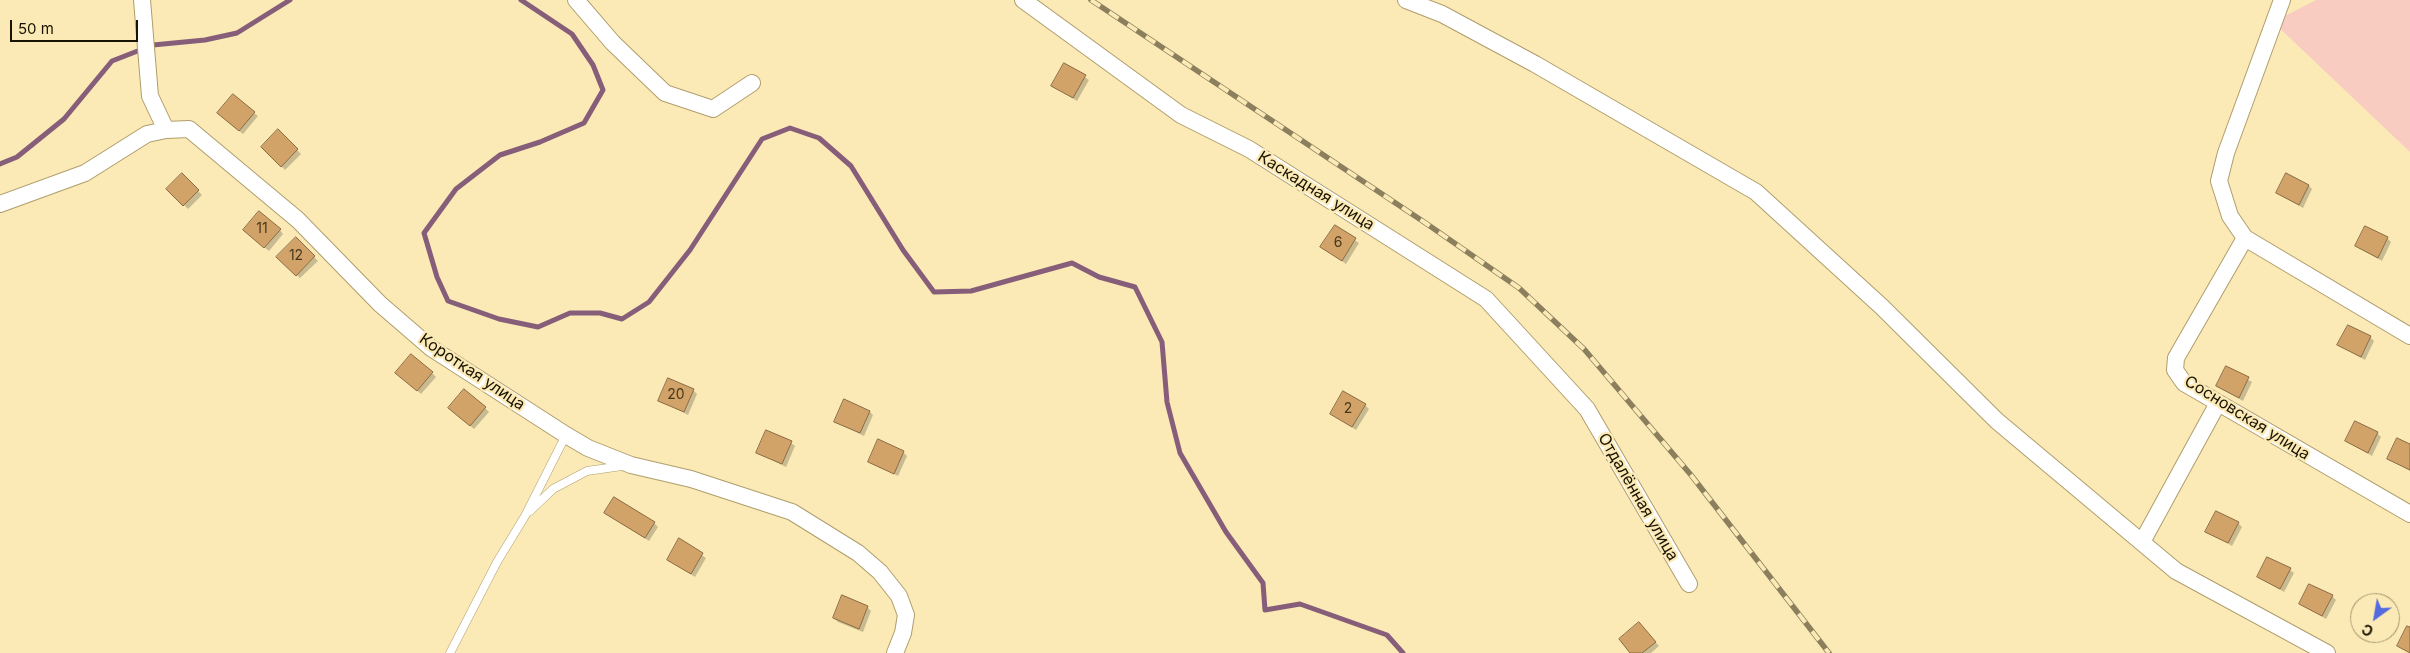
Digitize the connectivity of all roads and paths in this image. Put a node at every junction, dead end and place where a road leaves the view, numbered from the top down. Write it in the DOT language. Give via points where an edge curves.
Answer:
graph roads {
  1 [pos="142,0"];
  2 [pos="576,0"];
  3 [pos="1023,0"];
  4 [pos="1406,0"];
  5 [pos="2282,0"];
  6 [pos="752,83"];
  7 [pos="166,130"];
  8 [pos="0,204"];
  9 [pos="2245,238"];
  10 [pos="2410,336"];
  11 [pos="2218,404"];
  12 [pos="1587,409"];
  13 [pos="566,434"];
  14 [pos="631,465"];
  15 [pos="2410,514"];
  16 [pos="525,516"];
  17 [pos="2142,542"];
  18 [pos="1689,584"];
  19 [pos="450,653"];
  20 [pos="895,653"];
  21 [pos="2326,653"];
  1 -- 7 [label="street" via="150,96"];
  2 -- 6 [label="street" via="613,43 665,93 713,109"];
  3 -- 12 [label="street, Каскадная улица" via="1181,115 1249,149 1486,298"];
  4 -- 17 [label="street" via="1442,14 1535,64 1756,192 1882,307 1997,421"];
  5 -- 9 [label="street" via="2226,153 2219,181 2230,216"];
  7 -- 8 [label="street, Короткая улица" via="147,134 85,173"];
  7 -- 13 [label="street, Короткая улица" via="189,129 298,220 380,304 431,348"];
  9 -- 10 [label="street"];
  9 -- 11 [label="street, Сосновская улица" via="2176,358 2175,370 2184,383"];
  11 -- 15 [label="street, Сосновская улица"];
  11 -- 17 [label="street"];
  12 -- 18 [label="street, Отдалённая улица"];
  13 -- 14 [label="street, Короткая улица" via="588,448"];
  13 -- 16 [label="lane"];
  14 -- 16 [label="lane" via="587,471 553,489"];
  14 -- 20 [label="street, Короткая улица" via="691,479 792,512 858,553 880,572 899,596 906,615"];
  16 -- 19 [label="lane" via="496,562"];
  17 -- 21 [label="street" via="2176,571"];
}
